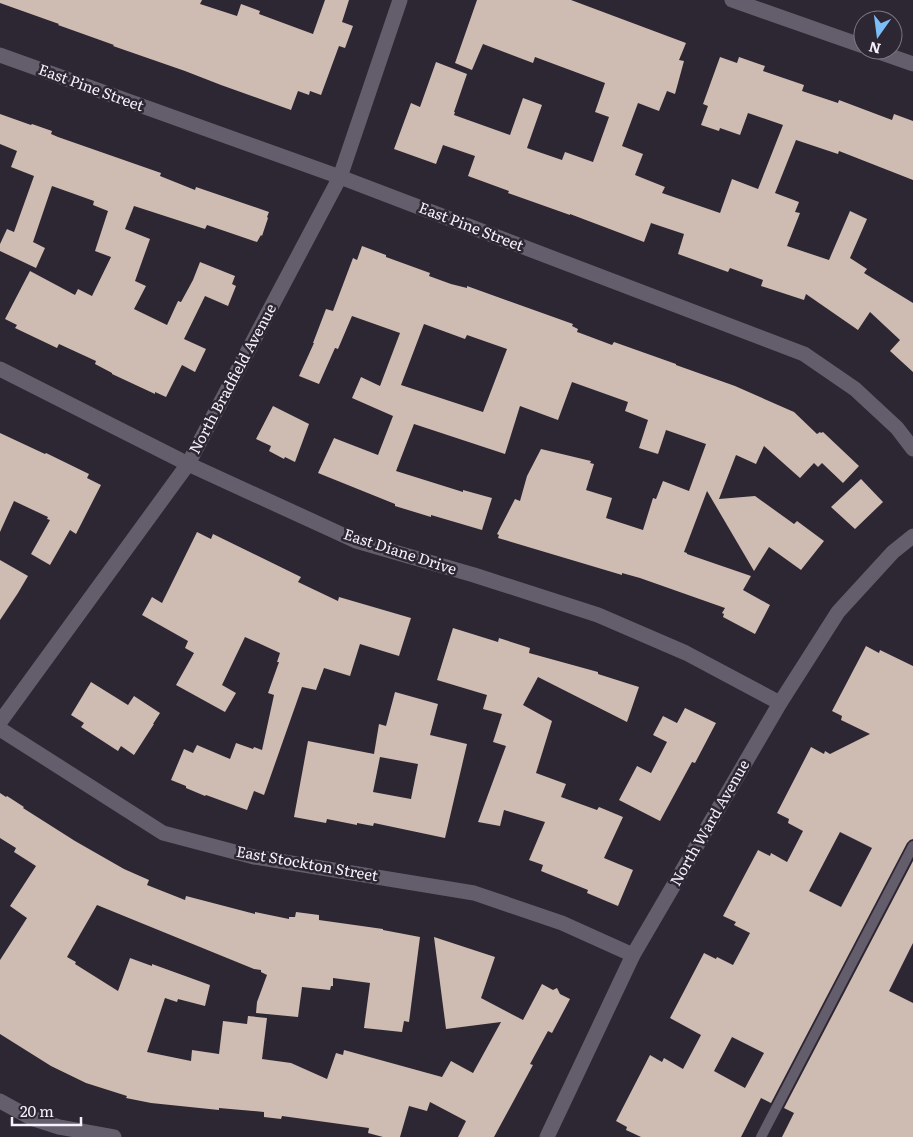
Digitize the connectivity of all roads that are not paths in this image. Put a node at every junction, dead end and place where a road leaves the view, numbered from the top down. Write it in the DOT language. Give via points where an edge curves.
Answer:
graph roads {
  1 [pos="400,0"];
  2 [pos="732,0"];
  3 [pos="853,42"];
  4 [pos="0,55"];
  5 [pos="340,177"];
  6 [pos="0,369"];
  7 [pos="913,449"];
  8 [pos="188,464"];
  9 [pos="913,536"];
  10 [pos="780,703"];
  11 [pos="0,722"];
  12 [pos="0,729"];
  13 [pos="913,846"];
  14 [pos="632,955"];
  15 [pos="0,1100"];
  16 [pos="114,1137"];
  17 [pos="547,1137"];
  18 [pos="761,1137"];
  1 -- 5 [label="street, North Bradfield Avenue"];
  2 -- 3 [label="street"];
  4 -- 5 [label="street, East Pine Street"];
  5 -- 7 [label="street, East Pine Street" via="804,354 855,389 897,428"];
  5 -- 8 [label="street, North Bradfield Avenue"];
  6 -- 8 [label="street, East Diane Drive"];
  8 -- 10 [label="street, East Diane Drive" via="356,541 598,615 686,653"];
  8 -- 11 [label="street, North Bradfield Avenue"];
  9 -- 10 [label="street, North Ward Avenue" via="893,552 838,612"];
  10 -- 14 [label="street, North Ward Avenue"];
  12 -- 14 [label="street, East Stockton Street" via="163,833 254,856 474,893 562,923"];
  13 -- 18 [label="lane"];
  14 -- 17 [label="street, North Ward Avenue"];
  15 -- 16 [label="street" via="40,1121"];
}
